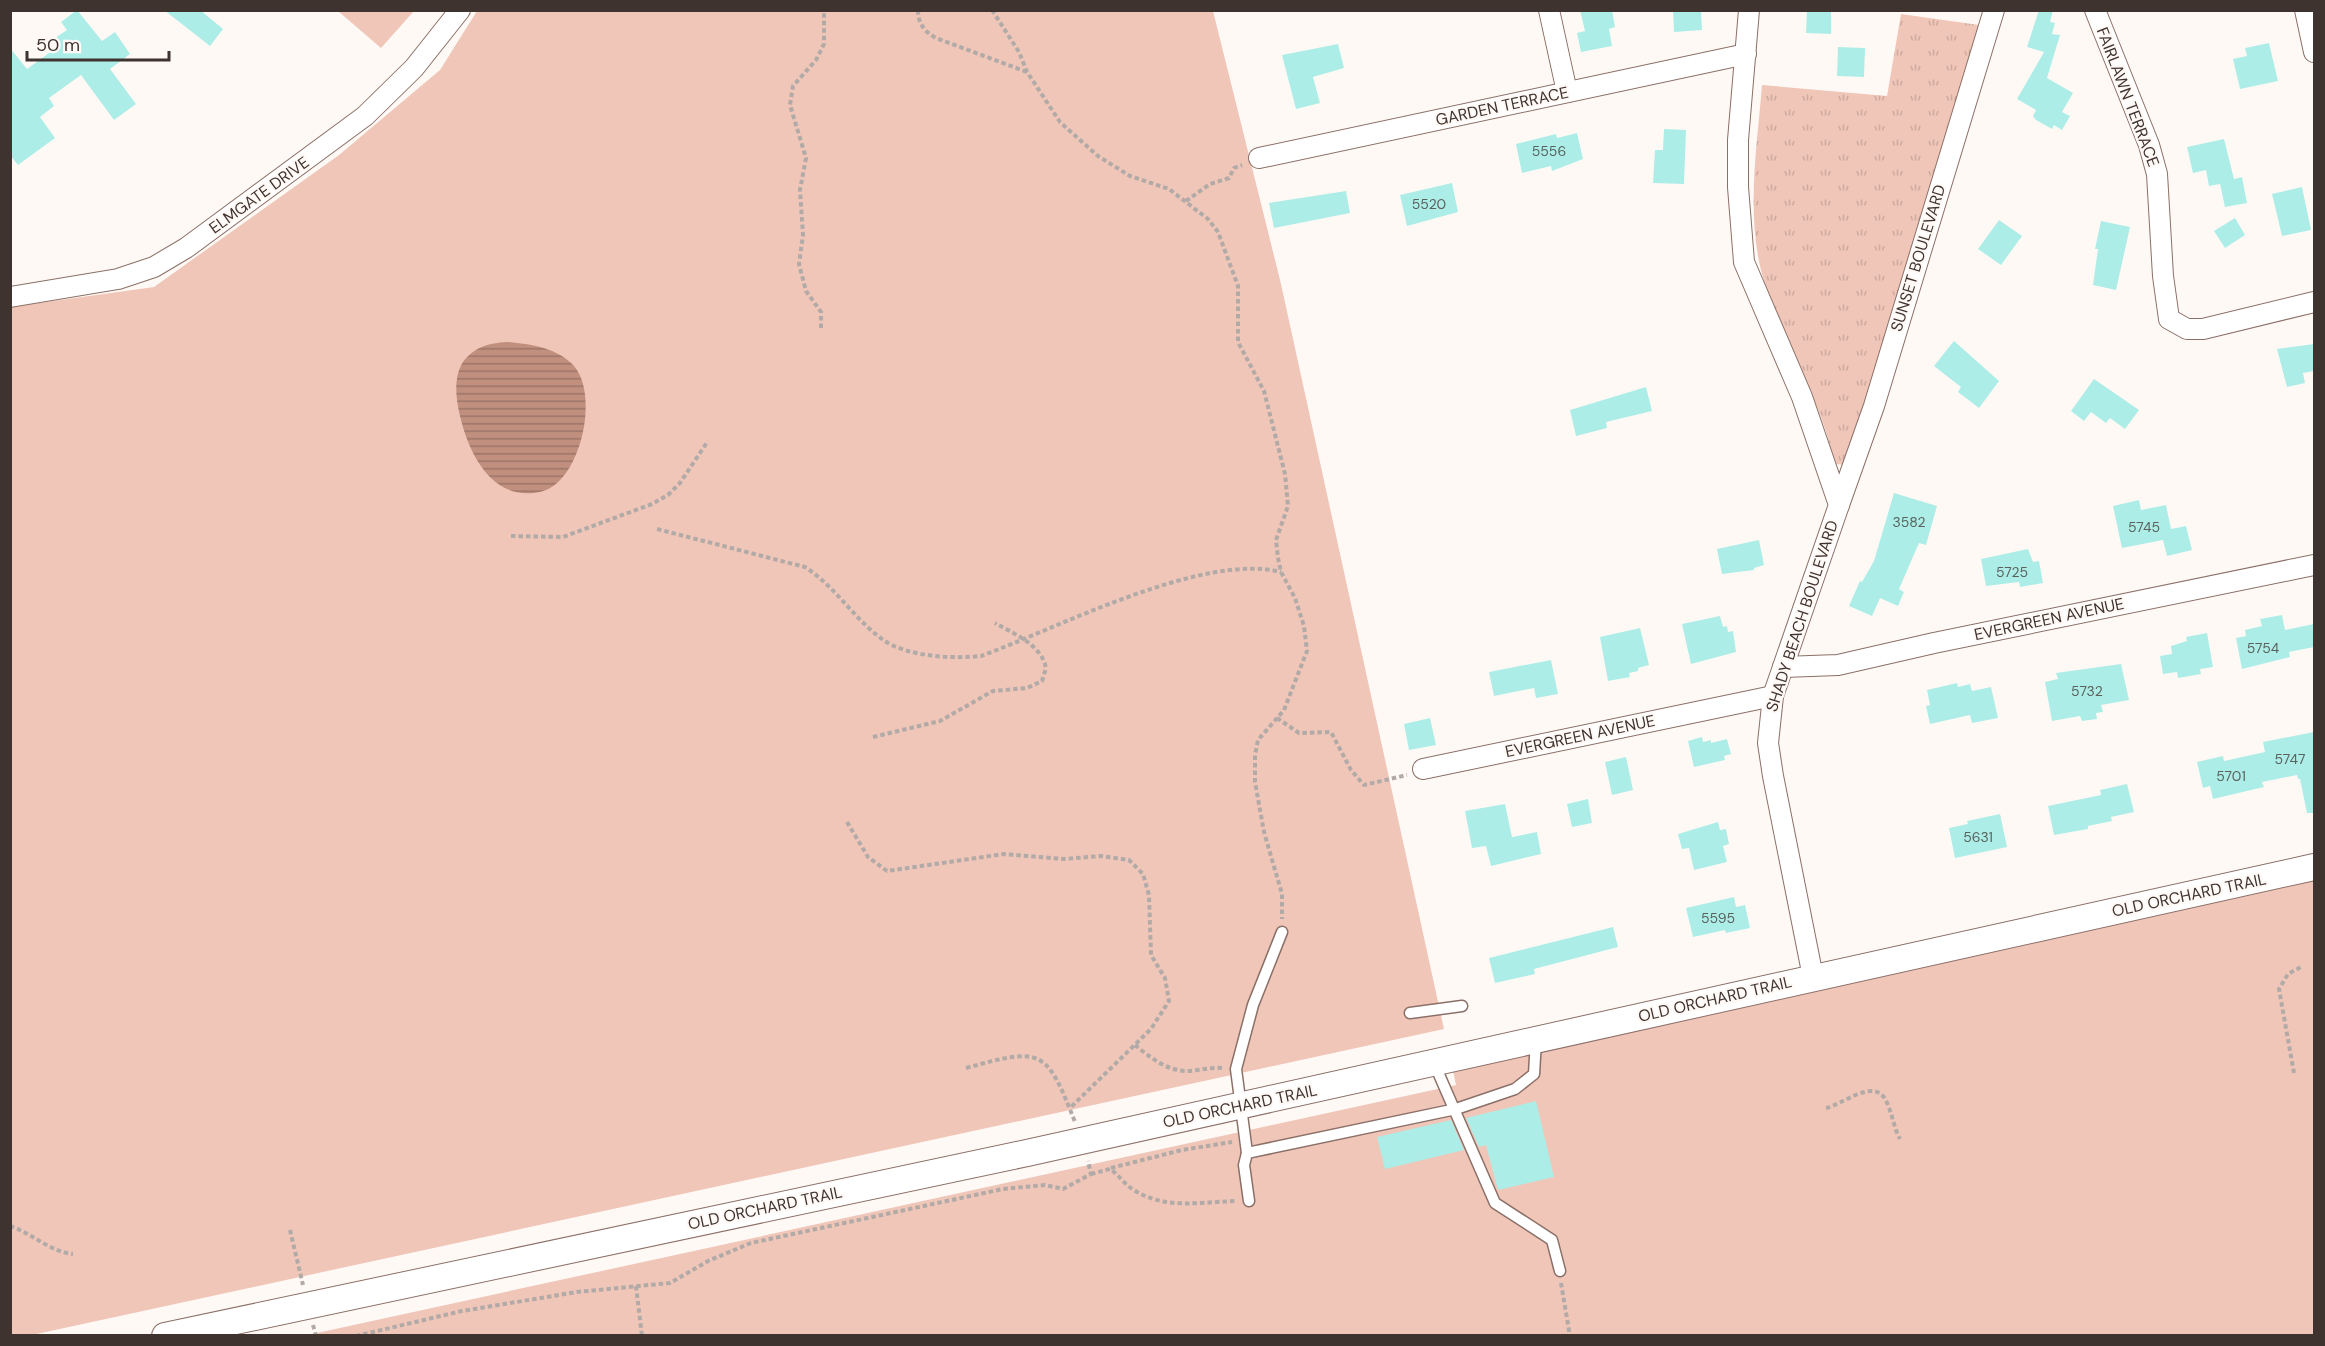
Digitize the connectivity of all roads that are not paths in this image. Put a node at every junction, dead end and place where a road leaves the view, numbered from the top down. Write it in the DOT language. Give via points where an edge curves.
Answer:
graph roads {
  1 [pos="460,10"];
  2 [pos="1549,10"];
  3 [pos="1749,10"];
  4 [pos="1994,10"];
  5 [pos="2095,10"];
  6 [pos="2305,10"];
  7 [pos="2314,52"];
  8 [pos="1746,54"];
  9 [pos="1568,92"];
  10 [pos="1259,159"];
  11 [pos="10,297"];
  12 [pos="2314,302"];
  13 [pos="1839,505"];
  14 [pos="2314,565"];
  15 [pos="1783,667"];
  16 [pos="1773,696"];
  17 [pos="1423,769"];
  18 [pos="2314,867"];
  19 [pos="1282,932"];
  20 [pos="1814,977"];
  21 [pos="1462,1006"];
  22 [pos="1410,1013"];
  23 [pos="1536,1039"];
  24 [pos="1434,1063"];
  25 [pos="1240,1106"];
  26 [pos="1456,1109"];
  27 [pos="1247,1153"];
  28 [pos="1249,1201"];
  29 [pos="1560,1271"];
  30 [pos="165,1335"];
  1 -- 11 [label="street, ELMGATE DRIVE" via="414,68 365,116 186,248 127,277"];
  2 -- 9 [label="street"];
  3 -- 8 [label="street, SHADY BEACH BOULEVARD"];
  4 -- 13 [label="street, SUNSET BOULEVARD" via="1874,406"];
  5 -- 12 [label="street, FAIRLAWN TERRACE" via="2157,174 2166,310 2175,324 2203,329"];
  6 -- 7 [label="street"];
  8 -- 9 [label="street, GARDEN TERRACE"];
  8 -- 13 [label="street, SHADY BEACH BOULEVARD" via="1738,140 1744,262 1802,397"];
  9 -- 10 [label="street, GARDEN TERRACE"];
  13 -- 15 [label="street, SHADY BEACH BOULEVARD"];
  14 -- 15 [label="street, EVERGREEN AVENUE" via="1838,665"];
  15 -- 16 [label="street, SHADY BEACH BOULEVARD"];
  16 -- 17 [label="street, EVERGREEN AVENUE"];
  16 -- 20 [label="street, SHADY BEACH BOULEVARD" via="1768,743"];
  18 -- 20 [label="street, OLD ORCHARD TRAIL"];
  19 -- 25 [label="lane" via="1253,1005 1236,1069"];
  20 -- 23 [label="street, OLD ORCHARD TRAIL"];
  21 -- 22 [label="lane"];
  23 -- 24 [label="street, OLD ORCHARD TRAIL"];
  23 -- 26 [label="lane" via="1534,1074 1515,1089"];
  24 -- 25 [label="street, OLD ORCHARD TRAIL"];
  24 -- 26 [label="lane"];
  25 -- 27 [label="lane"];
  25 -- 30 [label="street, OLD ORCHARD TRAIL"];
  26 -- 27 [label="lane"];
  26 -- 29 [label="lane" via="1495,1203 1552,1240"];
  27 -- 28 [label="lane" via="1244,1165"];
}
